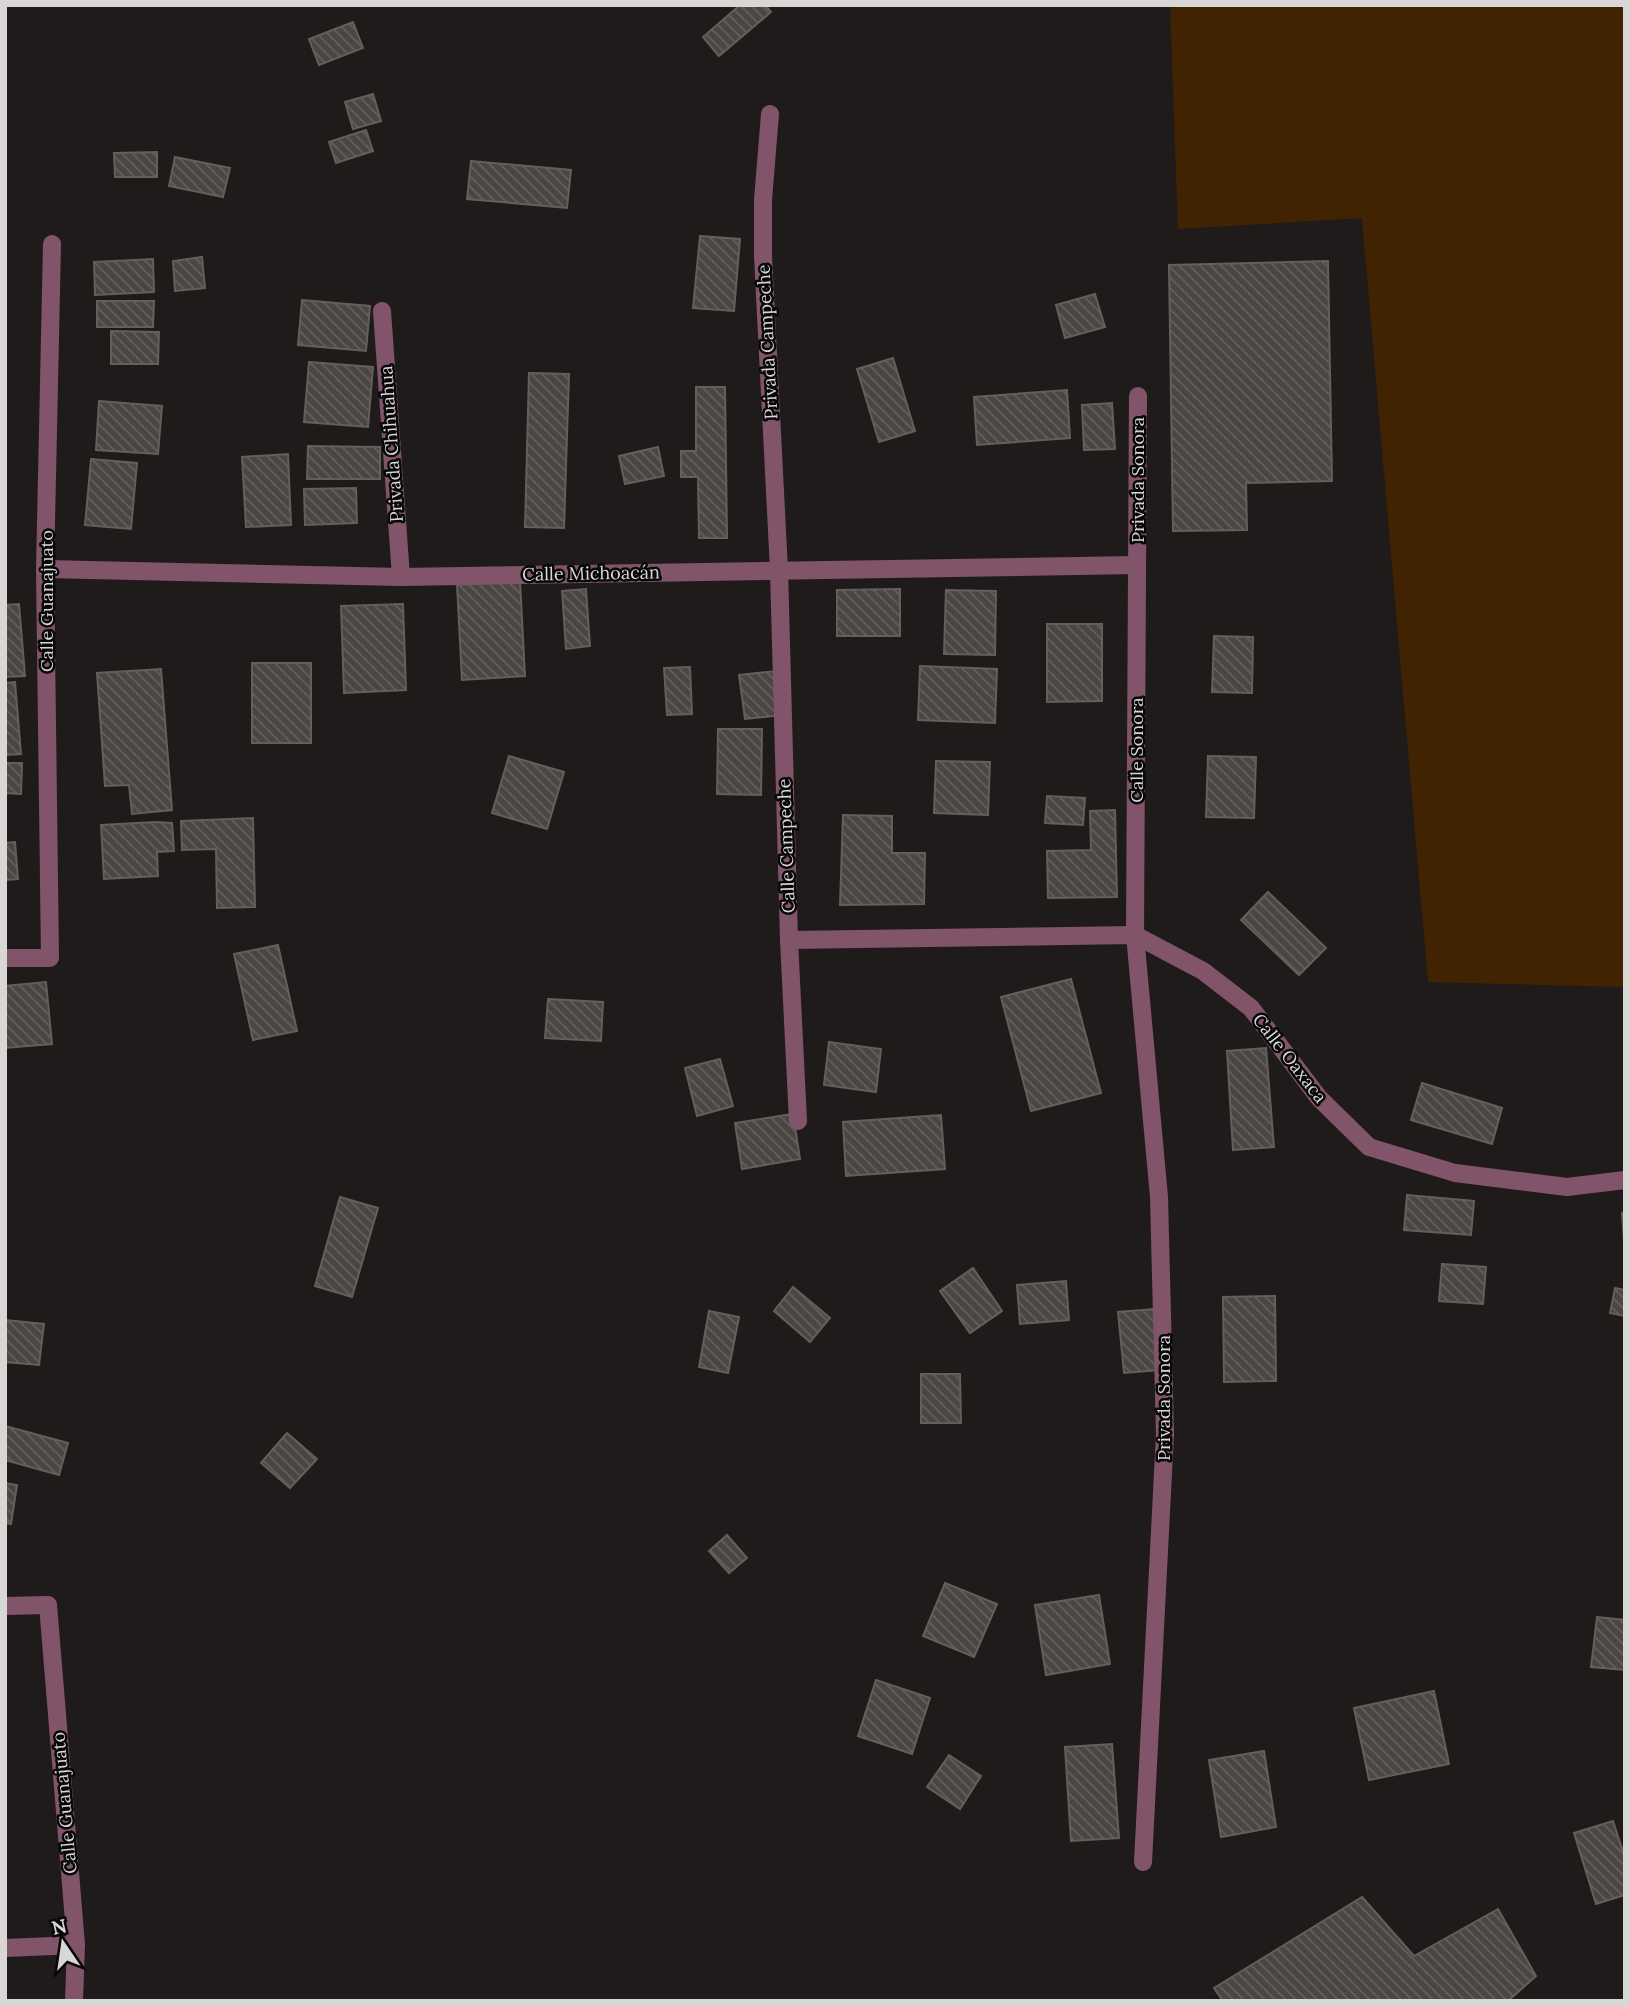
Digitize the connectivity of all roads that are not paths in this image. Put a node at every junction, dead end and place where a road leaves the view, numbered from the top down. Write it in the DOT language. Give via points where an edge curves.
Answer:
graph roads {
  1 [pos="770,114"];
  2 [pos="52,244"];
  3 [pos="382,311"];
  4 [pos="1138,396"];
  5 [pos="1137,565"];
  6 [pos="45,569"];
  7 [pos="779,570"];
  8 [pos="401,577"];
  9 [pos="1135,935"];
  10 [pos="789,940"];
  11 [pos="5,958"];
  12 [pos="798,1121"];
  13 [pos="1625,1180"];
  14 [pos="5,1606"];
  15 [pos="1143,1862"];
  16 [pos="76,1945"];
  17 [pos="5,1948"];
  18 [pos="74,2001"];
  1 -- 7 [label="street, Privada Campeche" via="763,256"];
  2 -- 6 [label="street, Calle Guanajuato"];
  3 -- 8 [label="street, Privada Chihuahua"];
  4 -- 5 [label="street, Privada Sonora"];
  5 -- 7 [label="street, Calle Michoacán"];
  5 -- 9 [label="street, Calle Sonora"];
  6 -- 8 [label="street, Calle Michoacán"];
  6 -- 11 [label="street, Calle Guanajuato" via="50,958"];
  7 -- 8 [label="street, Calle Michoacán"];
  7 -- 10 [label="street, Calle Campeche"];
  9 -- 10 [label="street, Calle Oaxaca"];
  9 -- 13 [label="street, Calle Oaxaca" via="1203,971 1251,1008 1318,1098 1369,1147 1455,1173 1567,1187"];
  9 -- 15 [label="street, Privada Sonora" via="1159,1197 1165,1434"];
  10 -- 12 [label="street, Calle Campeche"];
  14 -- 16 [label="street, Calle Guanajuato" via="48,1605"];
  16 -- 17 [label="street"];
  16 -- 18 [label="street, Calle Guanajuato"];
}
